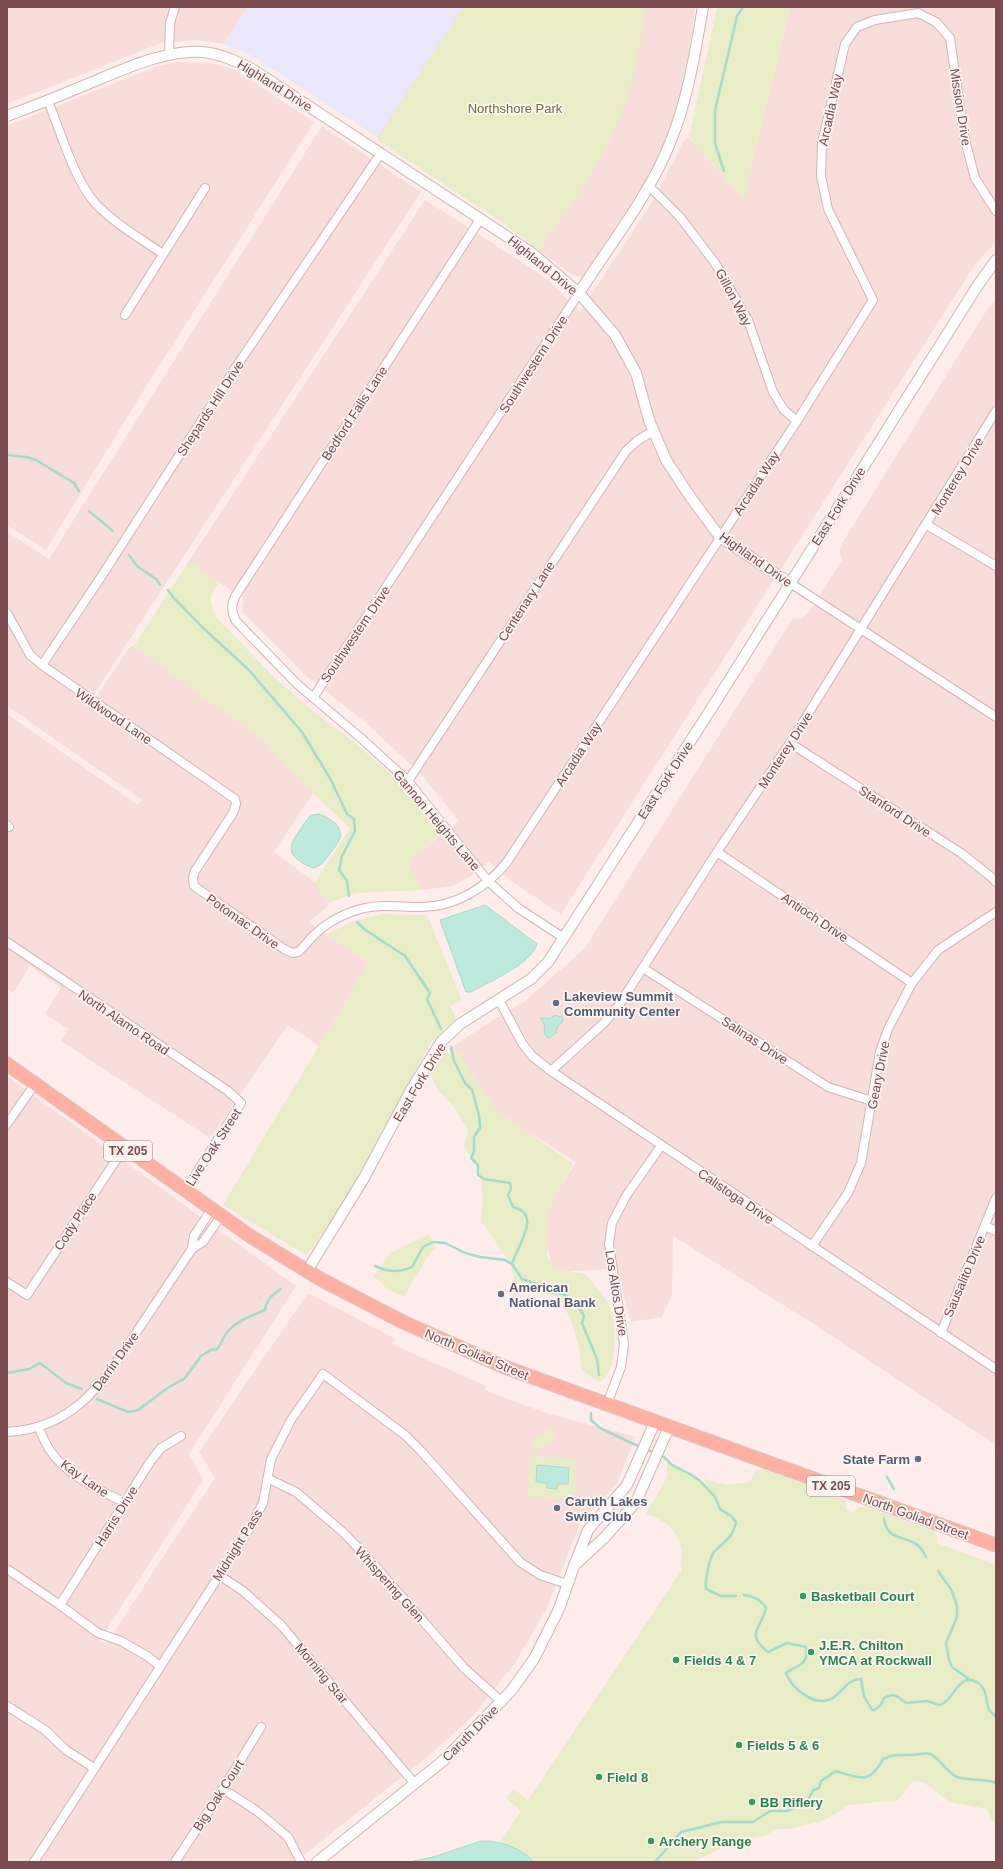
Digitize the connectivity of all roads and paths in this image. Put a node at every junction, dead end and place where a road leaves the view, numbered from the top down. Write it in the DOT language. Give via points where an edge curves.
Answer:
graph roads {
  1 [pos="175,7"];
  2 [pos="703,7"];
  3 [pos="918,13"];
  4 [pos="169,54"];
  5 [pos="48,101"];
  6 [pos="7,116"];
  7 [pos="381,153"];
  8 [pos="649,186"];
  9 [pos="205,188"];
  10 [pos="996,211"];
  11 [pos="481,218"];
  12 [pos="163,254"];
  13 [pos="996,260"];
  14 [pos="579,293"];
  15 [pos="125,315"];
  16 [pos="996,411"];
  17 [pos="797,421"];
  18 [pos="653,431"];
  19 [pos="927,525"];
  20 [pos="720,536"];
  21 [pos="996,566"];
  22 [pos="790,583"];
  23 [pos="232,611"];
  24 [pos="7,613"];
  25 [pos="862,629"];
  26 [pos="42,665"];
  27 [pos="312,698"];
  28 [pos="996,717"];
  29 [pos="790,744"];
  30 [pos="408,780"];
  31 [pos="717,852"];
  32 [pos="488,881"];
  33 [pos="193,882"];
  34 [pos="996,882"];
  35 [pos="996,912"];
  36 [pos="564,938"];
  37 [pos="7,942"];
  38 [pos="298,952"];
  39 [pos="643,968"];
  40 [pos="912,983"];
  41 [pos="499,1000"];
  42 [pos="7,1064"];
  43 [pos="551,1071"];
  44 [pos="34,1084"];
  45 [pos="872,1102"];
  46 [pos="242,1103"];
  47 [pos="7,1124"];
  48 [pos="660,1146"];
  49 [pos="124,1148"];
  50 [pos="184,1191"];
  51 [pos="996,1198"];
  52 [pos="216,1213"];
  53 [pos="985,1226"];
  54 [pos="996,1231"];
  55 [pos="812,1246"];
  56 [pos="308,1271"];
  57 [pos="7,1282"];
  58 [pos="941,1333"];
  59 [pos="996,1369"];
  60 [pos="607,1404"];
  61 [pos="655,1422"];
  62 [pos="38,1427"];
  63 [pos="669,1428"];
  64 [pos="7,1432"];
  65 [pos="181,1436"];
  66 [pos="269,1479"];
  67 [pos="124,1502"];
  68 [pos="996,1545"];
  69 [pos="574,1566"];
  70 [pos="7,1570"];
  71 [pos="219,1575"];
  72 [pos="568,1584"];
  73 [pos="60,1605"];
  74 [pos="160,1666"];
  75 [pos="502,1702"];
  76 [pos="7,1706"];
  77 [pos="261,1727"];
  78 [pos="94,1768"];
  79 [pos="414,1783"];
  80 [pos="223,1789"];
  81 [pos="34,1862"];
  82 [pos="174,1862"];
  83 [pos="301,1862"];
  84 [pos="317,1862"];
  1 -- 4 [label="street" via="170,23"];
  2 -- 8 [label="street, Southwestern Drive" via="692,74 684,102 670,143"];
  3 -- 10 [label="street, Mission Drive" via="936,22 950,38 964,136 975,178"];
  3 -- 17 [label="street, Arcadia Way" via="875,20 857,27 845,44 822,143 821,176 828,209 874,300"];
  4 -- 5 [label="street, Highland Drive"];
  4 -- 7 [label="street, Highland Drive" via="203,52 235,60"];
  5 -- 6 [label="street, Highland Drive"];
  5 -- 12 [label="street" via="88,195 113,219"];
  7 -- 11 [label="street, Highland Drive"];
  7 -- 26 [label="street, Shepards Hill Drive" via="236,367"];
  8 -- 14 [label="street, Southwestern Drive"];
  8 -- 17 [label="street, Gillon Way" via="680,217 715,263 748,320 773,392 784,410"];
  9 -- 12 [label="street"];
  11 -- 14 [label="street, Highland Drive" via="532,253"];
  11 -- 23 [label="street, Bedford Falls Lane" via="236,595"];
  12 -- 15 [label="street"];
  13 -- 22 [label="street, East Fork Drive"];
  14 -- 18 [label="street, Highland Drive" via="615,335 636,373"];
  14 -- 27 [label="street, Southwestern Drive"];
  16 -- 19 [label="street, Monterey Drive"];
  17 -- 20 [label="street, Arcadia Way"];
  18 -- 20 [label="street, Highland Drive" via="666,460"];
  18 -- 30 [label="street, Centenary Lane" via="626,451"];
  19 -- 21 [label="street"];
  19 -- 25 [label="street, Monterey Drive"];
  20 -- 22 [label="street, Highland Drive"];
  20 -- 32 [label="street, Arcadia Way" via="511,857"];
  22 -- 25 [label="street, Highland Drive"];
  22 -- 36 [label="street, East Fork Drive"];
  23 -- 27 [label="street, Gannon Heights Lane" via="236,621 289,678"];
  24 -- 26 [label="street, Wildwood Lane" via="30,655"];
  25 -- 28 [label="street, Highland Drive"];
  25 -- 29 [label="street, Monterey Drive"];
  26 -- 33 [label="street, Wildwood Lane" via="232,795 236,804 233,813 195,871"];
  27 -- 30 [label="street, Gannon Heights Lane"];
  29 -- 31 [label="street, Monterey Drive"];
  29 -- 34 [label="street, Stanford Drive" via="961,853"];
  30 -- 32 [label="street, Gannon Heights Lane"];
  31 -- 39 [label="street, Monterey Drive"];
  31 -- 40 [label="street, Antioch Drive"];
  32 -- 36 [label="street, Gannon Heights Lane" via="518,908"];
  32 -- 38 [label="street, Arcadia Way" via="468,895 439,905 389,905 355,911 339,917 326,926"];
  33 -- 38 [label="street, Potomac Drive" via="197,889 284,949"];
  35 -- 40 [label="street, Geary Drive" via="938,950"];
  36 -- 41 [label="street, East Fork Drive" via="548,962 531,979"];
  37 -- 46 [label="street, North Alamo Road"];
  39 -- 43 [label="street, Monterey Drive" via="605,1022"];
  39 -- 45 [label="street, Salinas Drive" via="828,1087"];
  40 -- 45 [label="street, Geary Drive" via="880,1052"];
  41 -- 43 [label="street, Calistoga Drive" via="522,1043 532,1056"];
  41 -- 56 [label="street, East Fork Drive" via="460,1024 441,1042"];
  42 -- 44 [label="main road, North Goliad Street / TX 205"];
  43 -- 48 [label="street, Calistoga Drive"];
  44 -- 47 [label="street"];
  44 -- 49 [label="main road, North Goliad Street / TX 205"];
  45 -- 55 [label="street, Geary Drive" via="857,1174 848,1193"];
  46 -- 50 [label="street, Live Oak Street"];
  48 -- 55 [label="street, Calistoga Drive"];
  48 -- 60 [label="street, Los Altos Drive" via="626,1196 612,1223 609,1244 624,1344 621,1367"];
  49 -- 50 [label="main road, North Goliad Street / TX 205"];
  49 -- 57 [label="street, Cody Place" via="27,1295"];
  50 -- 52 [label="main road, North Goliad Street / TX 205"];
  51 -- 53 [label="street, Sausalito Drive"];
  52 -- 56 [label="main road, North Goliad Street / TX 205"];
  52 -- 62 [label="street, Darrin Drive" via="194,1236 192,1249 100,1385 72,1410"];
  53 -- 54 [label="street"];
  53 -- 58 [label="street, Sausalito Drive"];
  55 -- 58 [label="street, Calistoga Drive"];
  56 -- 60 [label="main road, North Goliad Street / TX 205" via="403,1322 468,1352"];
  58 -- 59 [label="street, Calistoga Drive"];
  60 -- 61 [label="main road, North Goliad Street / TX 205"];
  61 -- 63 [label="main road, North Goliad Street / TX 205"];
  61 -- 69 [label="street, Caruth Drive" via="627,1485 588,1530"];
  62 -- 64 [label="street, Darrin Drive"];
  62 -- 67 [label="street, Kay Lane" via="49,1449 69,1470 89,1484"];
  63 -- 68 [label="main road, North Goliad Street / TX 205"];
  63 -- 69 [label="street, Caruth Drive" via="636,1502 605,1537"];
  65 -- 67 [label="street, Harris Drive" via="162,1448"];
  66 -- 71 [label="street, Midnight Pass" via="263,1503 250,1528"];
  66 -- 72 [label="street, Midnight Pass" via="271,1459 288,1426 323,1374 410,1440 520,1562 540,1575"];
  66 -- 75 [label="street, Whispering Glen" via="296,1492 344,1533 464,1668"];
  67 -- 73 [label="street, Harris Drive"];
  69 -- 72 [label="street, Caruth Drive"];
  70 -- 73 [label="street"];
  71 -- 74 [label="street, Midnight Pass"];
  71 -- 79 [label="street, Morning Star" via="243,1591 281,1625"];
  72 -- 75 [label="street, Caruth Drive" via="559,1609 534,1659"];
  73 -- 74 [label="street" via="98,1632 121,1641"];
  74 -- 78 [label="street, Midnight Pass"];
  75 -- 79 [label="street, Caruth Drive" via="444,1760"];
  76 -- 78 [label="street" via="45,1730 66,1750"];
  77 -- 80 [label="street, Big Oak Court"];
  78 -- 81 [label="street, Midnight Pass"];
  79 -- 84 [label="street, Caruth Drive"];
  80 -- 82 [label="street, Big Oak Court"];
  80 -- 83 [label="street" via="257,1811 288,1837"];
}
